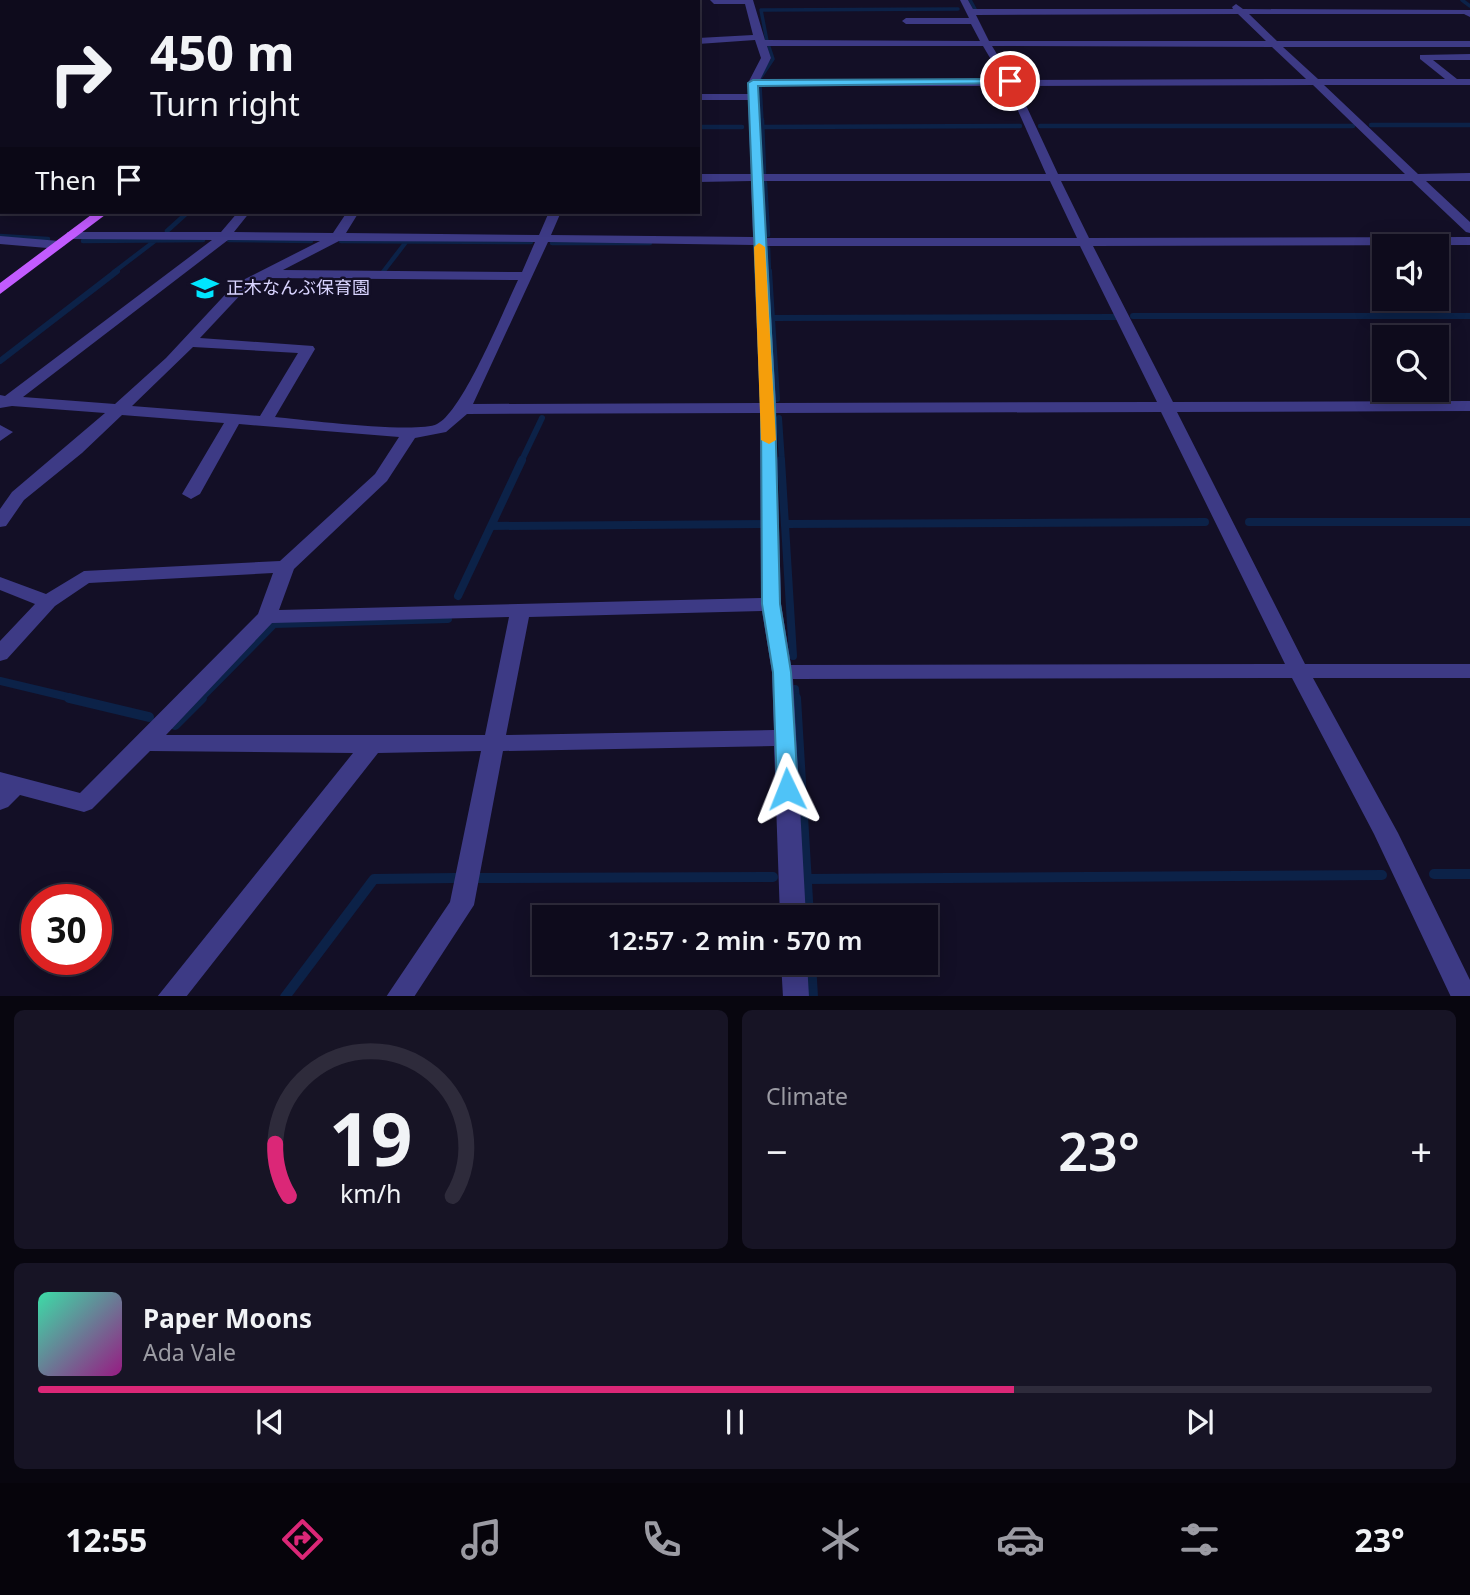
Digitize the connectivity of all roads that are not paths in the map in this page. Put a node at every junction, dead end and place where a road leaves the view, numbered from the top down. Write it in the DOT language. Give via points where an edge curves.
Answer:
graph roads {
  1 [pos="964,0"];
  2 [pos="1228,0"];
  3 [pos="1454,0"];
  4 [pos="714,1"];
  5 [pos="749,1"];
  6 [pos="1240,11"];
  7 [pos="1468,13"];
  8 [pos="972,16"];
  9 [pos="906,21"];
  10 [pos="761,40"];
  11 [pos="700,41"];
  12 [pos="986,44"];
  13 [pos="1275,44"];
  14 [pos="1470,44"];
  15 [pos="1470,57"];
  16 [pos="1010,81"];
  17 [pos="1315,82"];
  18 [pos="1455,82"];
  19 [pos="1470,82"];
  20 [pos="753,83"];
  21 [pos="700,97"];
  22 [pos="753,97"];
  23 [pos="1415,177"];
  24 [pos="1470,177"];
  25 [pos="700,178"];
  26 [pos="758,178"];
  27 [pos="1054,178"];
  28 [pos="100,214"];
  29 [pos="242,214"];
  30 [pos="352,214"];
  31 [pos="554,214"];
  32 [pos="1470,229"];
  33 [pos="72,235"];
  34 [pos="224,237"];
  35 [pos="337,237"];
  36 [pos="544,239"];
  37 [pos="0,240"];
  38 [pos="759,241"];
  39 [pos="1470,241"];
  40 [pos="1085,243"];
  41 [pos="59,246"];
  42 [pos="264,274"];
  43 [pos="527,276"];
  44 [pos="0,290"];
  45 [pos="188,342"];
  46 [pos="3,403"];
  47 [pos="1168,406"];
  48 [pos="1470,406"];
  49 [pos="768,408"];
  50 [pos="463,409"];
  51 [pos="117,411"];
  52 [pos="233,421"];
  53 [pos="264,423"];
  54 [pos="0,430"];
  55 [pos="410,433"];
  56 [pos="0,436"];
  57 [pos="191,494"];
  58 [pos="9,495"];
  59 [pos="0,522"];
  60 [pos="285,567"];
  61 [pos="0,583"];
  62 [pos="48,602"];
  63 [pos="771,604"];
  64 [pos="520,610"];
  65 [pos="267,617"];
  66 [pos="0,654"];
  67 [pos="1299,671"];
  68 [pos="1470,671"];
  69 [pos="782,672"];
  70 [pos="785,738"];
  71 [pos="145,743"];
  72 [pos="492,743"];
  73 [pos="372,746"];
  74 [pos="5,789"];
  75 [pos="792,905"];
  76 [pos="795,975"];
  77 [pos="170,996"];
  78 [pos="399,996"];
  79 [pos="796,996"];
  80 [pos="1465,996"];
  1 -- 8 [label="street"];
  2 -- 6 [label="street"];
  3 -- 7 [label="street"];
  4 -- 5 [label="street"];
  5 -- 10 [label="street"];
  6 -- 7 [label="street"];
  6 -- 8 [label="street"];
  6 -- 13 [label="street"];
  8 -- 9 [label="street"];
  8 -- 12 [label="street"];
  10 -- 11 [label="street"];
  10 -- 12 [label="street"];
  10 -- 20 [label="street" via="766,58"];
  12 -- 13 [label="street"];
  12 -- 16 [label="street"];
  13 -- 14 [label="street"];
  13 -- 17 [label="street"];
  15 -- 18 [label="street" via="1423,57"];
  16 -- 17 [label="street"];
  16 -- 20 [label="street"];
  16 -- 27 [label="street"];
  17 -- 18 [label="street"];
  17 -- 23 [label="street"];
  18 -- 19 [label="street"];
  20 -- 22 [label="street"];
  21 -- 22 [label="street"];
  22 -- 26 [label="street"];
  23 -- 24 [label="street"];
  23 -- 27 [label="street"];
  23 -- 32 [label="street"];
  25 -- 26 [label="street"];
  26 -- 27 [label="street"];
  26 -- 38 [label="street"];
  27 -- 40 [label="street"];
  28 -- 33 [label="main road"];
  29 -- 34 [label="street"];
  30 -- 35 [label="street"];
  31 -- 36 [label="street"];
  33 -- 34 [label="street"];
  33 -- 41 [label="main road"];
  34 -- 35 [label="street"];
  34 -- 46 [label="street"];
  35 -- 36 [label="street"];
  35 -- 42 [label="street"];
  36 -- 38 [label="street"];
  36 -- 43 [label="street"];
  37 -- 41 [label="street"];
  38 -- 40 [label="street"];
  38 -- 49 [label="street"];
  39 -- 40 [label="street"];
  40 -- 47 [label="street"];
  41 -- 44 [label="main road"];
  42 -- 43 [label="street"];
  42 -- 45 [label="street" via="240,287"];
  43 -- 50 [label="street"];
  45 -- 51 [label="street"];
  45 -- 53 [label="street" via="308,349"];
  46 -- 51 [label="street"];
  47 -- 48 [label="street"];
  47 -- 49 [label="street"];
  47 -- 67 [label="street"];
  49 -- 50 [label="street"];
  49 -- 63 [label="street"];
  50 -- 55 [label="street" via="448,428"];
  51 -- 52 [label="street"];
  51 -- 58 [label="street"];
  52 -- 53 [label="street"];
  52 -- 57 [label="street"];
  53 -- 55 [label="street"];
  54 -- 56 [label="street" via="5,432"];
  55 -- 60 [label="street" via="381,477"];
  58 -- 59 [label="street"];
  60 -- 62 [label="street" via="84,576"];
  60 -- 65 [label="street"];
  61 -- 62 [label="street"];
  62 -- 66 [label="street"];
  63 -- 64 [label="street"];
  63 -- 69 [label="street"];
  64 -- 65 [label="street"];
  64 -- 72 [label="street"];
  65 -- 71 [label="street"];
  67 -- 68 [label="street"];
  67 -- 69 [label="street"];
  67 -- 80 [label="street" via="1386,832"];
  69 -- 70 [label="street"];
  70 -- 72 [label="street"];
  70 -- 75 [label="street"];
  71 -- 73 [label="street"];
  71 -- 74 [label="street" via="84,803"];
  72 -- 73 [label="street"];
  72 -- 78 [label="street" via="462,905"];
  73 -- 77 [label="street"];
  76 -- 79 [label="street"];
}
